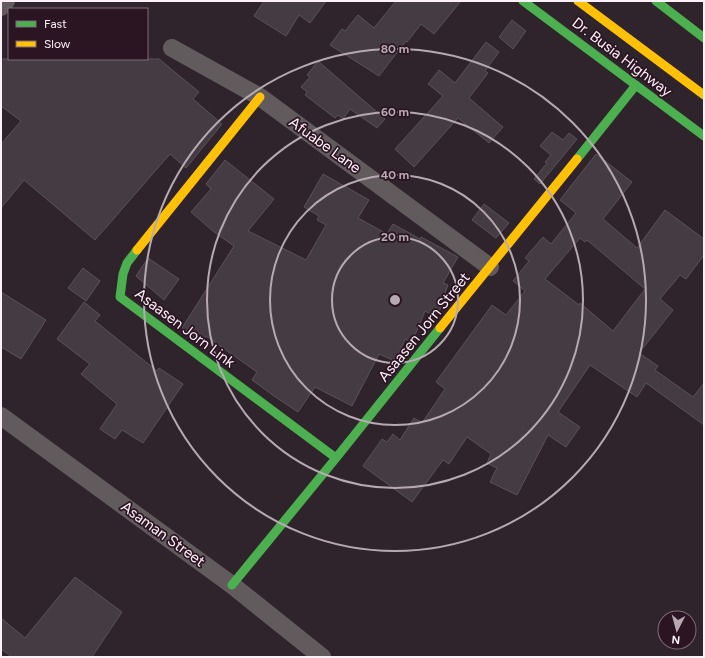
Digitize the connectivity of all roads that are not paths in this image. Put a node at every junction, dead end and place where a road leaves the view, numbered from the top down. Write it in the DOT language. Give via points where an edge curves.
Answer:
graph roads {
  1 [pos="6,1"];
  2 [pos="523,1"];
  3 [pos="578,1"];
  4 [pos="656,1"];
  5 [pos="1,7"];
  6 [pos="704,38"];
  7 [pos="172,48"];
  8 [pos="636,85"];
  9 [pos="704,95"];
  10 [pos="260,97"];
  11 [pos="704,136"];
  12 [pos="490,267"];
  13 [pos="1,416"];
  14 [pos="336,458"];
  15 [pos="232,585"];
  16 [pos="322,657"];
  1 -- 5 [label="street"];
  2 -- 8 [label="main road, Dr. Busia Highway"];
  3 -- 9 [label="main road, Dr. Busia Highway"];
  4 -- 6 [label="main road"];
  7 -- 10 [label="street, Afuabe Lane"];
  8 -- 11 [label="main road, Dr. Busia Highway"];
  8 -- 12 [label="main road, Asaasen Jorn Street"];
  10 -- 12 [label="street, Afuabe Lane"];
  10 -- 14 [label="main road, Asaasen Jorn Link" via="127,263 120,297"];
  12 -- 14 [label="main road, Asaasen Jorn Street"];
  13 -- 15 [label="street, Asaman Street"];
  14 -- 15 [label="main road, Asaasen Jorn Street"];
  15 -- 16 [label="street, Asaman Street"];
}
